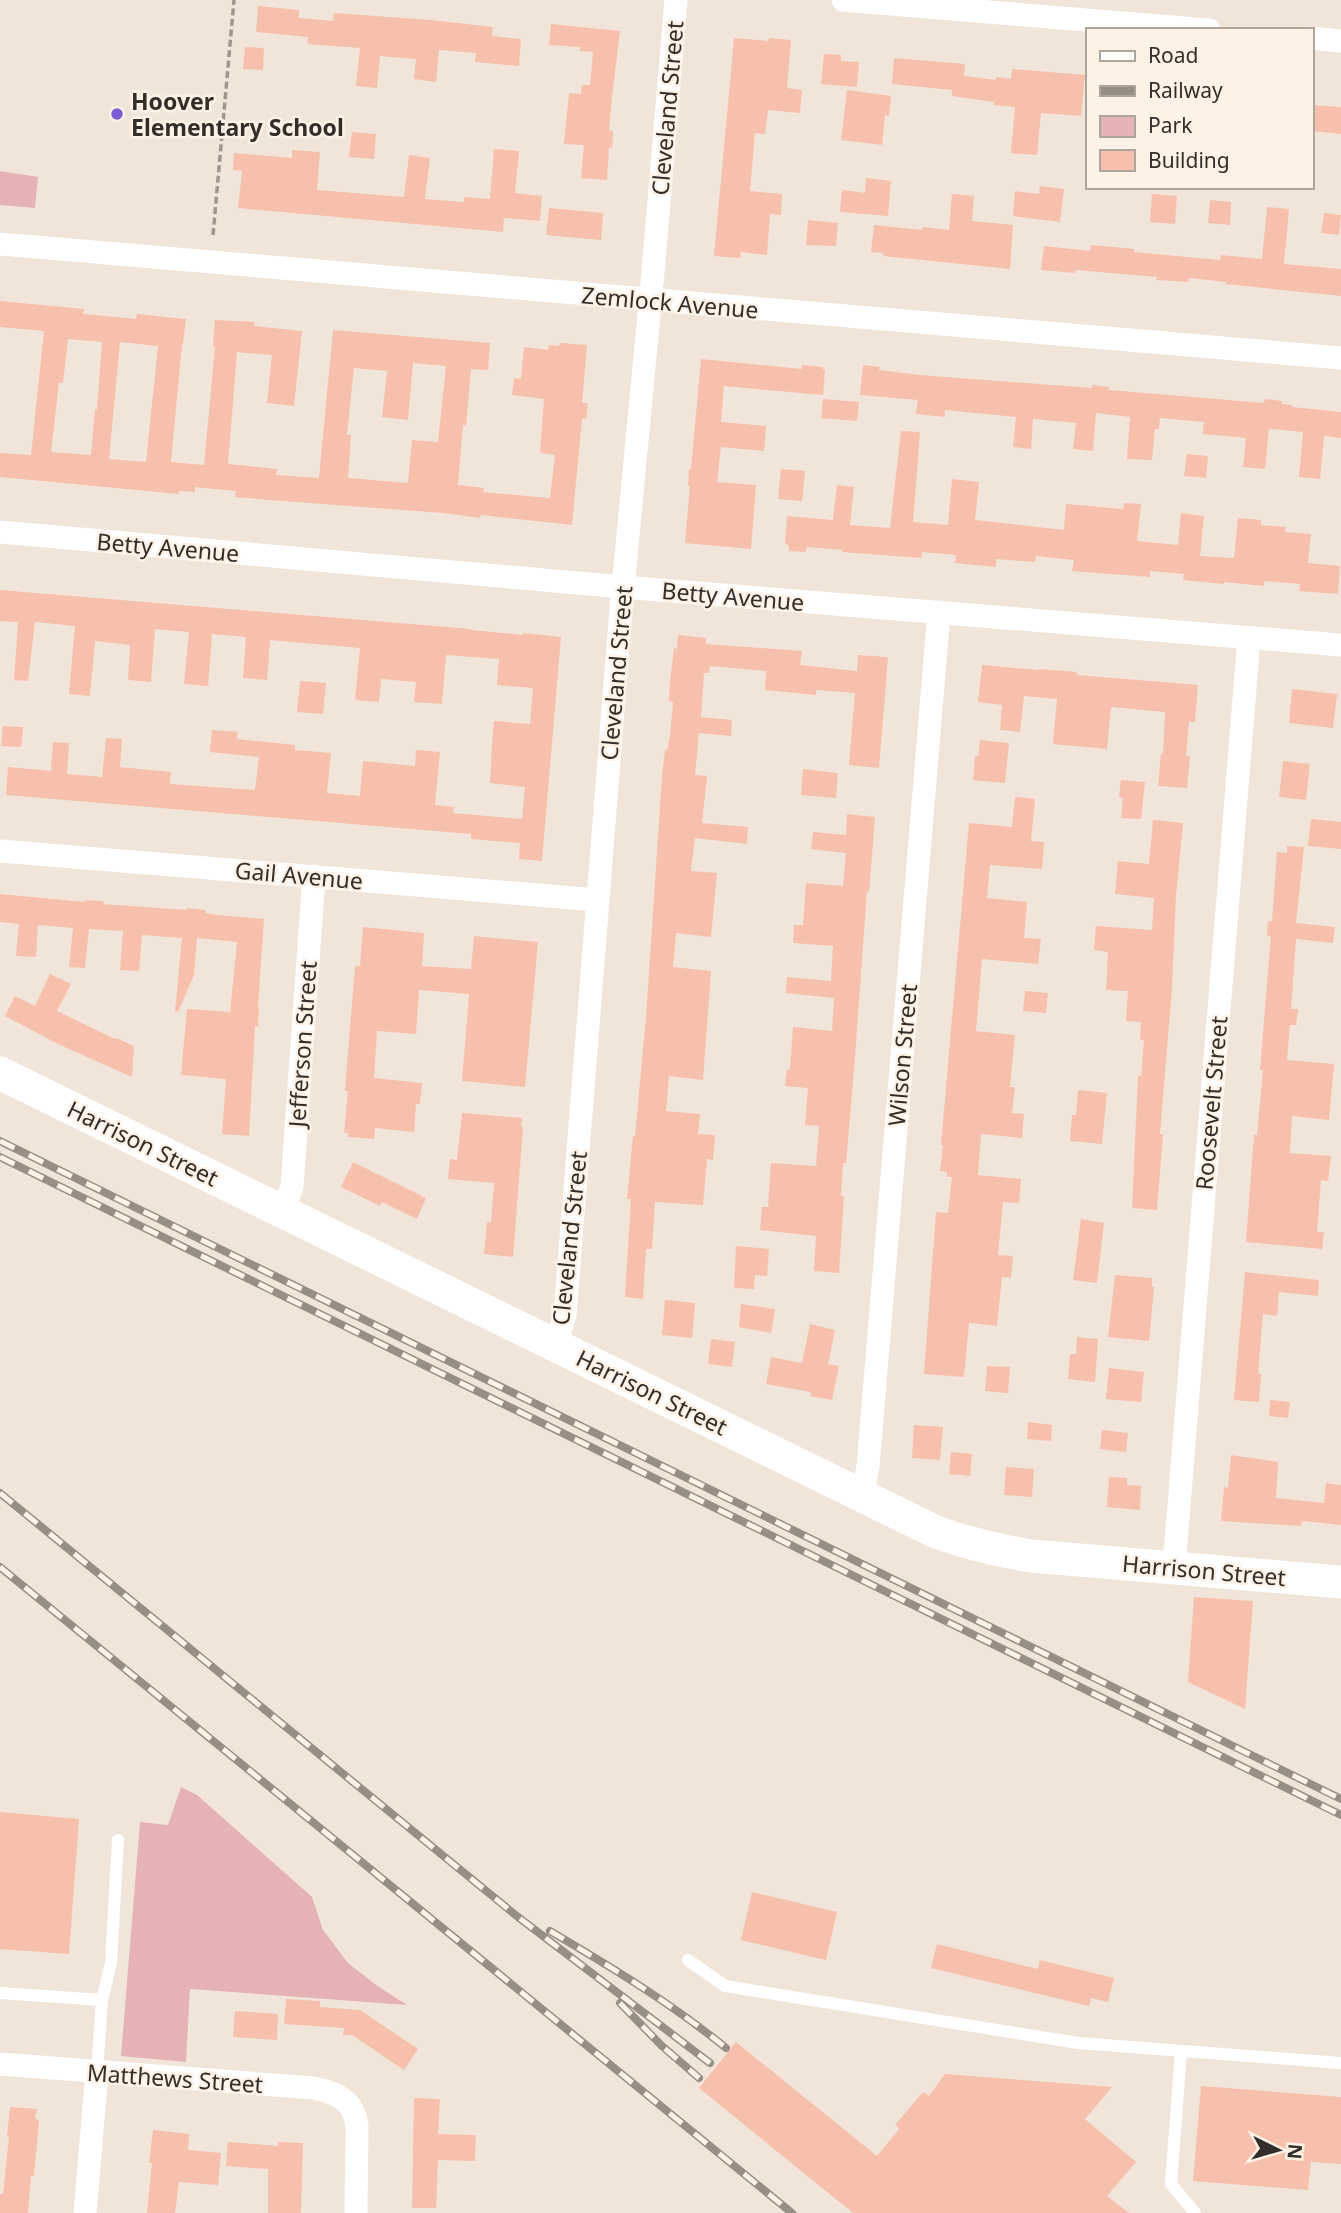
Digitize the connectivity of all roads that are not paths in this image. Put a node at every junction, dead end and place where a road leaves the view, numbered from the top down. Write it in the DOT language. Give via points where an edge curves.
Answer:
graph roads {
  1 [pos="676,0"];
  2 [pos="843,0"];
  3 [pos="1185,28"];
  4 [pos="1313,38"];
  5 [pos="1341,41"];
  6 [pos="0,244"];
  7 [pos="650,301"];
  8 [pos="1341,358"];
  9 [pos="0,532"];
  10 [pos="623,587"];
  11 [pos="939,612"];
  12 [pos="1249,638"];
  13 [pos="1341,645"];
  14 [pos="0,850"];
  15 [pos="314,876"];
  16 [pos="598,900"];
  17 [pos="0,1073"];
  18 [pos="283,1212"];
  19 [pos="556,1345"];
  20 [pos="862,1497"];
  21 [pos="1174,1567"];
  22 [pos="1341,1582"];
  23 [pos="118,1840"];
  24 [pos="688,1960"];
  25 [pos="0,1993"];
  26 [pos="102,2000"];
  27 [pos="1181,2051"];
  28 [pos="1341,2063"];
  29 [pos="0,2064"];
  30 [pos="97,2072"];
  31 [pos="85,2213"];
  32 [pos="356,2213"];
  33 [pos="1195,2213"];
  1 -- 7 [label="street, Cleveland Street"];
  2 -- 3 [label="street"];
  4 -- 5 [label="street"];
  6 -- 7 [label="street, Zemlock Avenue"];
  7 -- 8 [label="street, Zemlock Avenue"];
  7 -- 10 [label="street, Cleveland Street"];
  9 -- 10 [label="street, Betty Avenue"];
  10 -- 11 [label="street, Betty Avenue"];
  10 -- 16 [label="street, Cleveland Street"];
  11 -- 12 [label="street, Betty Avenue"];
  11 -- 20 [label="street, Wilson Street"];
  12 -- 13 [label="street, Betty Avenue"];
  12 -- 21 [label="street, Roosevelt Street"];
  14 -- 15 [label="street, Gail Avenue"];
  15 -- 16 [label="street, Gail Avenue"];
  15 -- 18 [label="street, Jefferson Street" via="292,1186"];
  16 -- 19 [label="street, Cleveland Street" via="565,1315"];
  17 -- 18 [label="main road, Harrison Street"];
  18 -- 19 [label="main road, Harrison Street"];
  19 -- 20 [label="main road, Harrison Street"];
  20 -- 21 [label="main road, Harrison Street" via="936,1532 999,1551"];
  21 -- 22 [label="main road, Harrison Street"];
  23 -- 26 [label="lane" via="111,1963"];
  24 -- 27 [label="lane" via="725,1986 1078,2043"];
  25 -- 26 [label="lane"];
  26 -- 30 [label="lane"];
  27 -- 28 [label="lane"];
  27 -- 33 [label="lane" via="1171,2184"];
  29 -- 30 [label="street, Matthews Street"];
  30 -- 31 [label="street"];
  30 -- 32 [label="street, Matthews Street" via="314,2088 337,2095 356,2113"];
}
